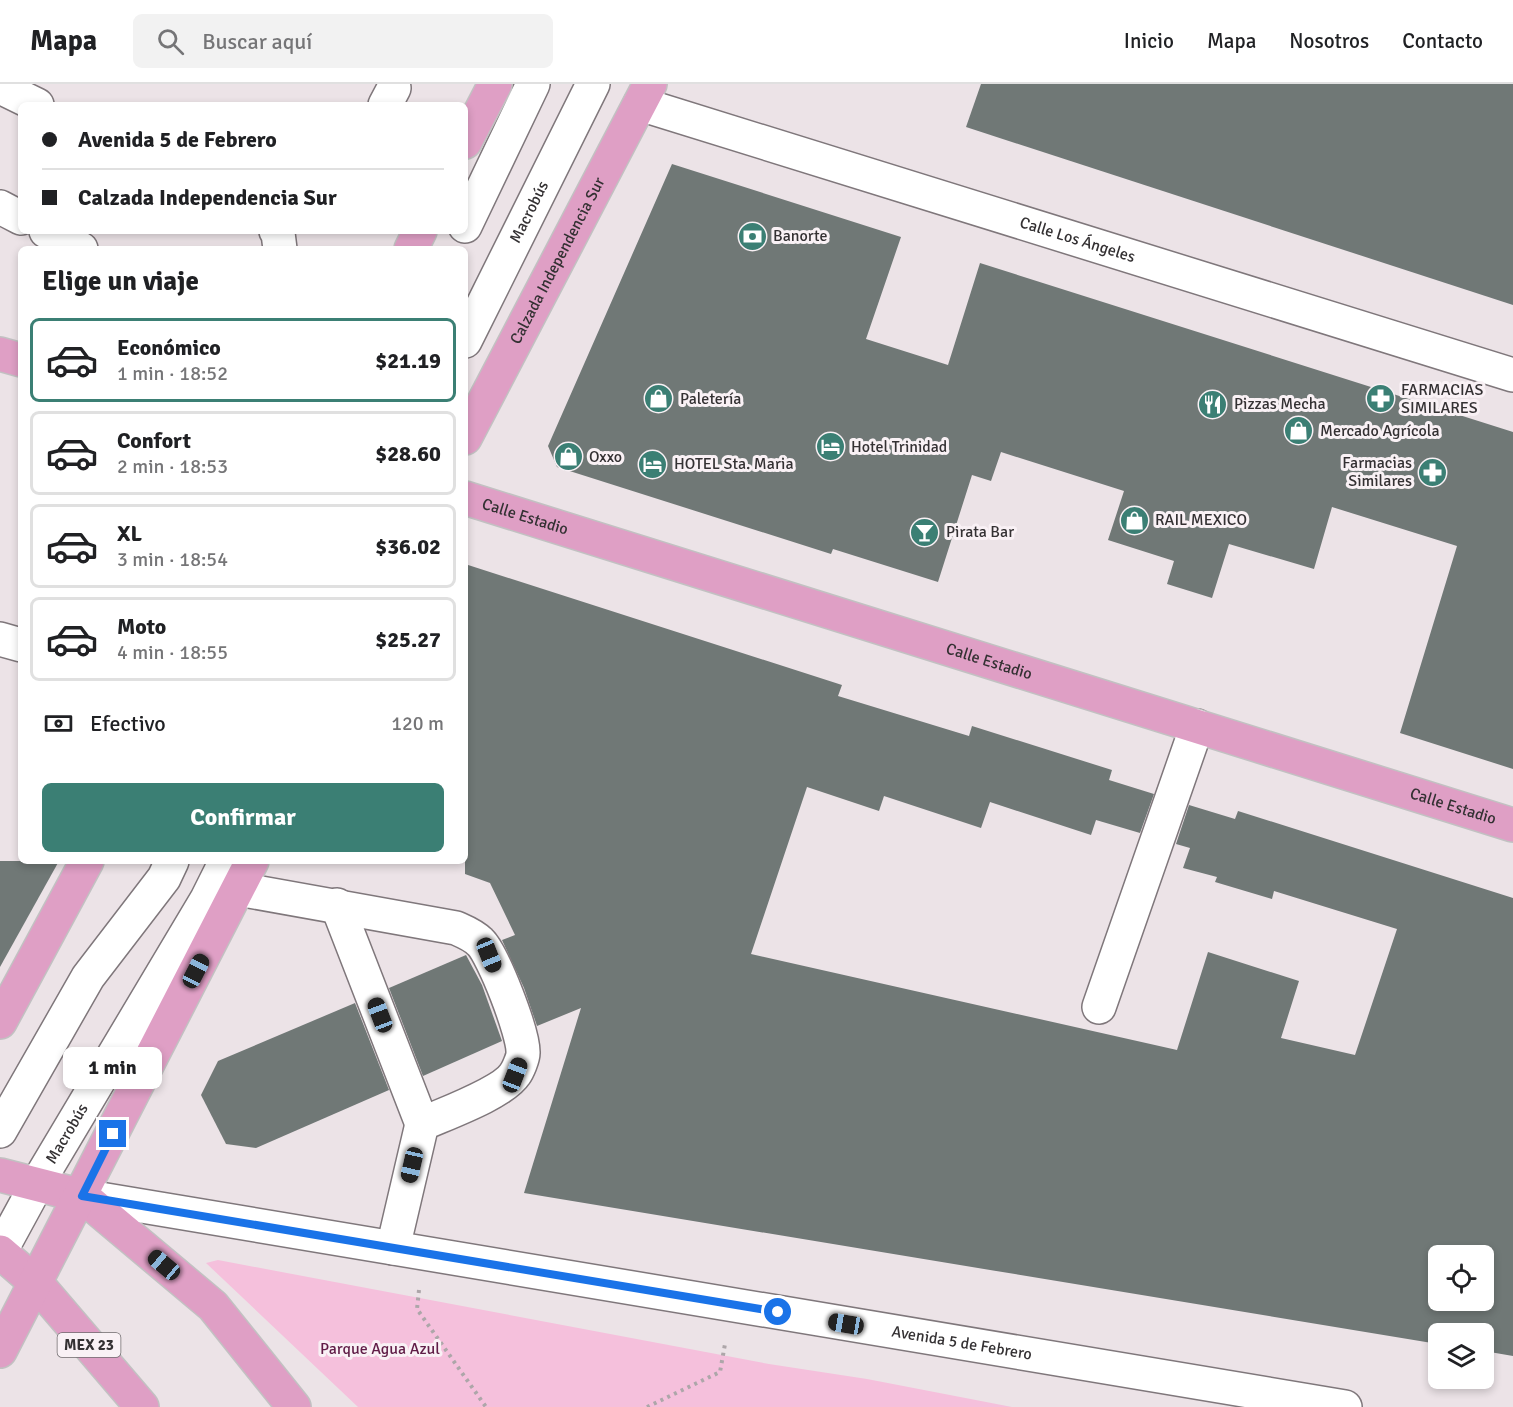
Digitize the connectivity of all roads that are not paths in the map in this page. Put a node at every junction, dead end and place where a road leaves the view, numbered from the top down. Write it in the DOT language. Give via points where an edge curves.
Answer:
graph roads {
  1 [pos="495,84"];
  2 [pos="533,84"];
  3 [pos="593,84"];
  4 [pos="0,87"];
  5 [pos="645,94"];
  6 [pos="31,102"];
  7 [pos="468,136"];
  8 [pos="0,207"];
  9 [pos="18,216"];
  10 [pos="468,219"];
  11 [pos="52,234"];
  12 [pos="75,246"];
  13 [pos="468,335"];
  14 [pos="0,354"];
  15 [pos="18,359"];
  16 [pos="1513,375"];
  17 [pos="468,432"];
  18 [pos="468,499"];
  19 [pos="0,639"];
  20 [pos="18,644"];
  21 [pos="1197,726"];
  22 [pos="1513,825"];
  23 [pos="85,864"];
  24 [pos="171,864"];
  25 [pos="239,870"];
  26 [pos="337,905"];
  27 [pos="1099,1007"];
  28 [pos="0,1022"];
  29 [pos="422,1124"];
  30 [pos="0,1131"];
  31 [pos="0,1175"];
  32 [pos="37,1184"];
  33 [pos="82,1196"];
  34 [pos="408,1251"];
  35 [pos="0,1252"];
  36 [pos="36,1282"];
  37 [pos="0,1351"];
  38 [pos="142,1407"];
  39 [pos="294,1407"];
  40 [pos="1345,1407"];
  1 -- 7 [label="main road"];
  2 -- 10 [label="street"];
  3 -- 13 [label="street, Macrobús"];
  4 -- 6 [label="street"];
  5 -- 16 [label="street, Calle Los Ángeles"];
  5 -- 17 [label="main road, Calzada Independencia Sur"];
  8 -- 9 [label="street"];
  11 -- 12 [label="street"];
  14 -- 15 [label="main road"];
  18 -- 21 [label="main road, Calle Estadio"];
  19 -- 20 [label="street"];
  21 -- 22 [label="main road, Calle Estadio"];
  21 -- 27 [label="street"];
  23 -- 28 [label="main road"];
  24 -- 30 [label="street" via="88,977"];
  25 -- 26 [label="street"];
  25 -- 32 [label="street, Macrobús" via="207,899"];
  25 -- 33 [label="main road"];
  26 -- 29 [label="street"];
  26 -- 29 [label="street" via="470,934 489,955 520,1032 523,1054 515,1075 498,1089"];
  29 -- 34 [label="street"];
  31 -- 32 [label="main road"];
  32 -- 33 [label="main road"];
  32 -- 35 [label="street, Macrobús"];
  33 -- 34 [label="street, Avenida 5 de Febrero"];
  33 -- 36 [label="main road"];
  33 -- 39 [label="main road" via="213,1306"];
  34 -- 40 [label="street, Avenida 5 de Febrero"];
  35 -- 36 [label="main road, MEX 23"];
  36 -- 37 [label="main road"];
  36 -- 38 [label="main road, MEX 23"];
}
